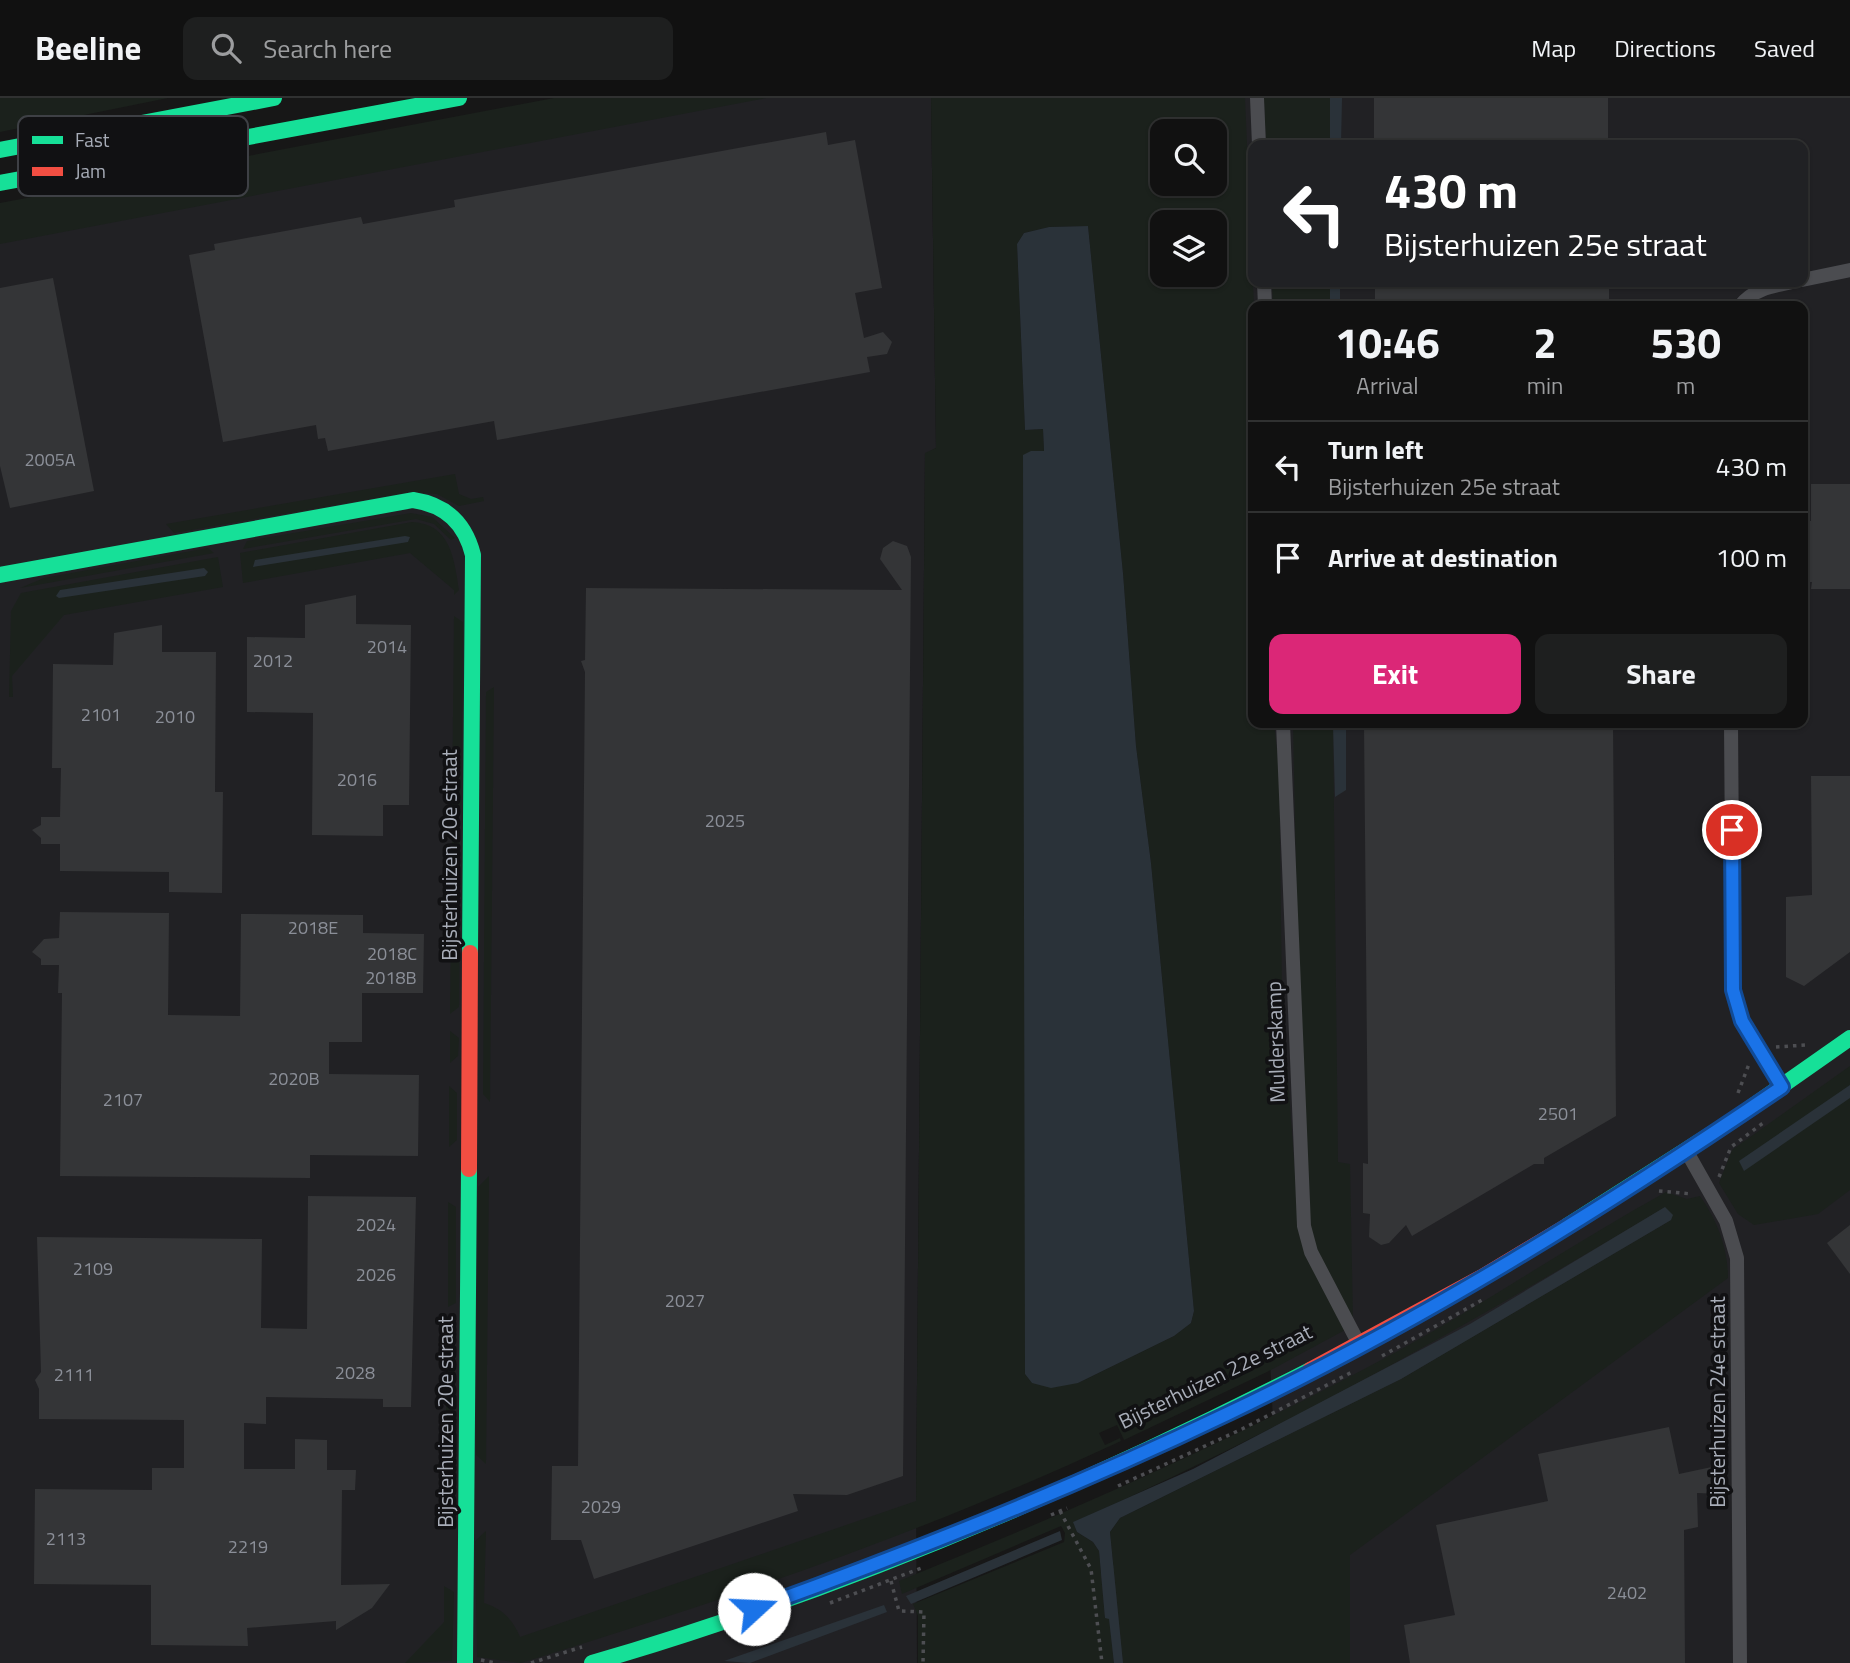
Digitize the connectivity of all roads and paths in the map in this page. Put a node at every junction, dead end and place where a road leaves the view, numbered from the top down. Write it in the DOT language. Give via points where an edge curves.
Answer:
graph roads {
  1 [pos="274,98"];
  2 [pos="459,98"];
  3 [pos="1257,98"];
  4 [pos="177,116"];
  5 [pos="248,137"];
  6 [pos="1259,140"];
  7 [pos="18,146"];
  8 [pos="0,149"];
  9 [pos="18,180"];
  10 [pos="0,183"];
  11 [pos="1850,270"];
  12 [pos="1808,279"];
  13 [pos="1768,287"];
  14 [pos="1744,301"];
  15 [pos="0,575"];
  16 [pos="1283,728"];
  17 [pos="1731,728"];
  18 [pos="1850,1038"];
  19 [pos="1813,1044"];
  20 [pos="1762,1055"];
  21 [pos="1782,1087"];
  22 [pos="1734,1099"];
  23 [pos="1686,1152"];
  24 [pos="1360,1346"];
  25 [pos="1060,1511"];
  26 [pos="891,1580"];
  27 [pos="593,1644"];
  28 [pos="465,1663"];
  29 [pos="531,1663"];
  30 [pos="592,1663"];
  31 [pos="923,1663"];
  32 [pos="1102,1663"];
  33 [pos="1740,1663"];
  1 -- 4 [label="main road"];
  2 -- 5 [label="main road"];
  3 -- 6 [label="street"];
  7 -- 8 [label="main road"];
  9 -- 10 [label="main road"];
  11 -- 12 [label="street"];
  13 -- 14 [label="street"];
  15 -- 28 [label="main road, Bijsterhuizen 20e straat" via="413,500 442,508 467,533 473,555"];
  16 -- 24 [label="street, Mulderskamp" via="1304,1226 1316,1264"];
  17 -- 20 [label="street" via="1733,990 1742,1021"];
  18 -- 21 [label="main road, Bijsterhuizen 22e straat"];
  19 -- 20 [label="path" via="1774,1047"];
  20 -- 21 [label="street"];
  20 -- 22 [label="path" via="1749,1064"];
  21 -- 23 [label="main road, Bijsterhuizen 22e straat"];
  23 -- 24 [label="main road, Bijsterhuizen 22e straat" via="1504,1265"];
  23 -- 33 [label="street, Bijsterhuizen 24e straat" via="1726,1221 1737,1258"];
  24 -- 30 [label="main road, Bijsterhuizen 22e straat" via="1216,1420 1072,1485 924,1546 658,1644"];
  25 -- 32 [label="path" via="1091,1569"];
  26 -- 31 [label="path" via="900,1611 924,1612"];
  27 -- 29 [label="path"];
}
